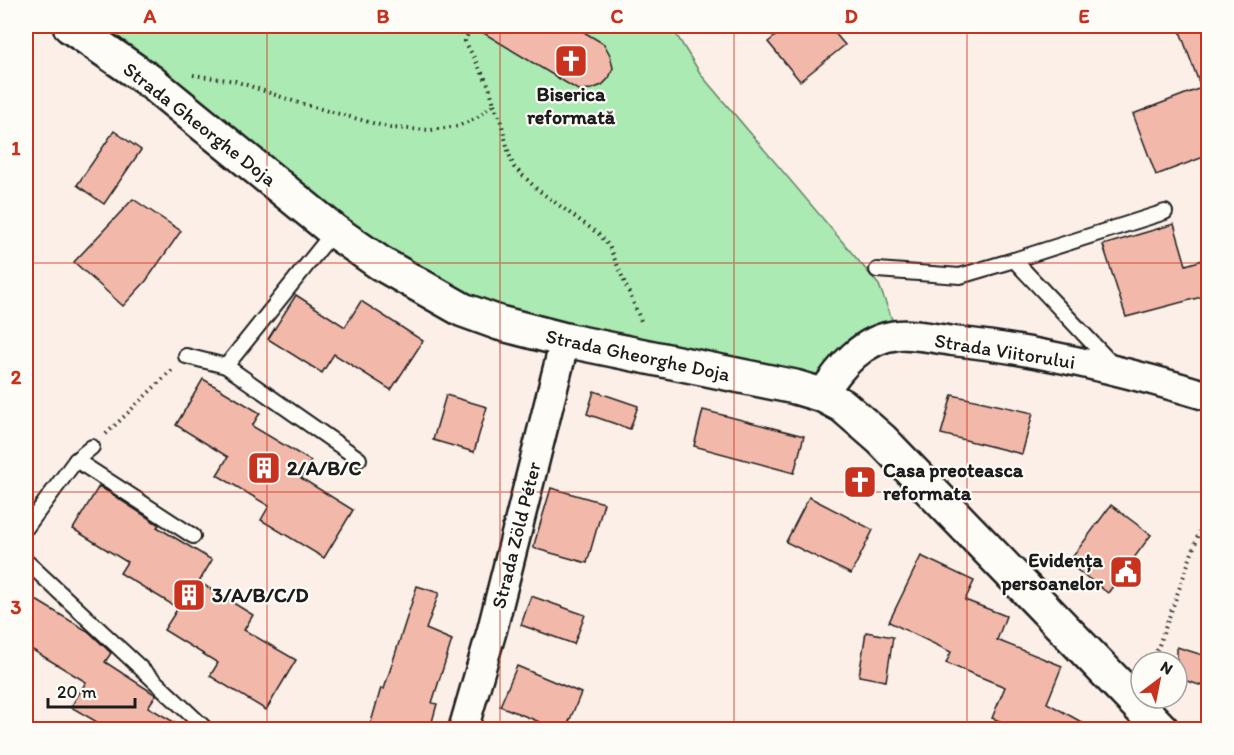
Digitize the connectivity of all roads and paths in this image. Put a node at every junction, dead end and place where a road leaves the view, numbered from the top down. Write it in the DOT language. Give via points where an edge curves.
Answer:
graph roads {
  1 [pos="70,26"];
  2 [pos="471,26"];
  3 [pos="151,82"];
  4 [pos="494,104"];
  5 [pos="1165,212"];
  6 [pos="334,231"];
  7 [pos="1014,260"];
  8 [pos="877,270"];
  9 [pos="565,340"];
  10 [pos="186,356"];
  11 [pos="640,357"];
  12 [pos="226,366"];
  13 [pos="1119,371"];
  14 [pos="822,395"];
  15 [pos="1209,396"];
  16 [pos="92,447"];
  17 [pos="359,459"];
  18 [pos="76,460"];
  19 [pos="1209,508"];
  20 [pos="26,528"];
  21 [pos="193,536"];
  22 [pos="26,561"];
  23 [pos="1157,650"];
  24 [pos="207,729"];
  25 [pos="463,729"];
  26 [pos="1162,729"];
  1 -- 3 [label="street, Strada Gheorghe Doja"];
  2 -- 4 [label="path" via="465,41"];
  3 -- 4 [label="path" via="191,75 235,81 348,117 390,128 421,130 458,126"];
  3 -- 6 [label="street, Strada Gheorghe Doja"];
  4 -- 11 [label="path" via="514,167 609,246 643,324"];
  5 -- 7 [label="lane"];
  6 -- 9 [label="street, Strada Gheorghe Doja" via="380,263 464,310"];
  6 -- 12 [label="lane"];
  7 -- 8 [label="lane" via="960,276"];
  7 -- 13 [label="lane"];
  9 -- 11 [label="street, Strada Gheorghe Doja"];
  9 -- 25 [label="street, Strada Zöld Péter"];
  10 -- 12 [label="lane"];
  10 -- 16 [label="path"];
  11 -- 14 [label="street, Strada Gheorghe Doja"];
  12 -- 17 [label="lane"];
  13 -- 14 [label="street, Strada Viitorului" via="999,345 898,335 874,342 855,354 837,371"];
  13 -- 15 [label="street, Strada Viitorului"];
  14 -- 26 [label="street, Strada Gheorghe Doja" via="843,406 882,440"];
  16 -- 18 [label="lane"];
  18 -- 20 [label="lane"];
  18 -- 21 [label="lane"];
  19 -- 23 [label="path"];
  22 -- 24 [label="lane"];
}
